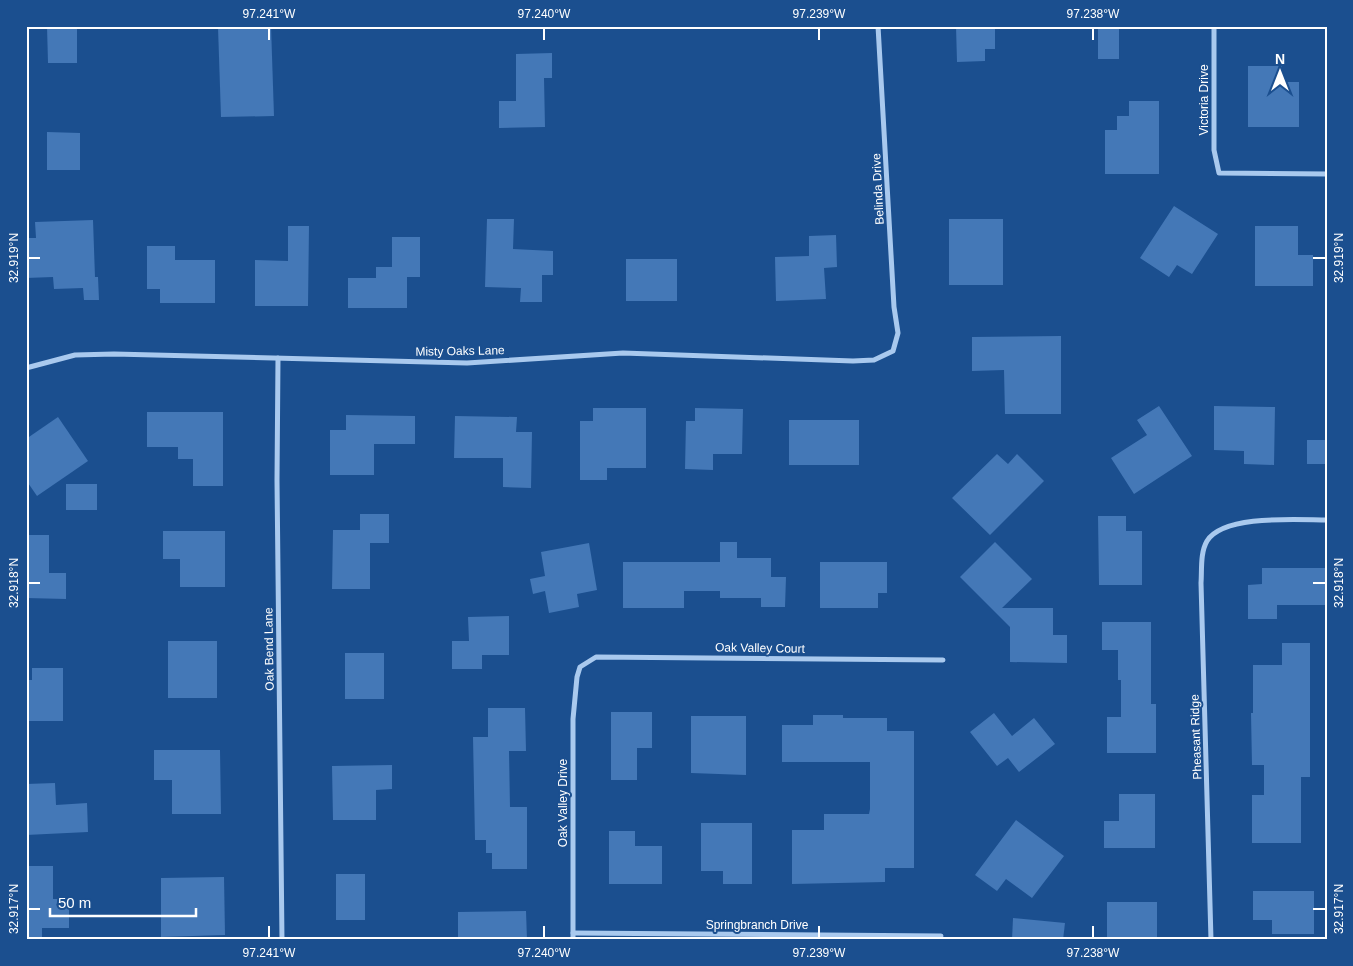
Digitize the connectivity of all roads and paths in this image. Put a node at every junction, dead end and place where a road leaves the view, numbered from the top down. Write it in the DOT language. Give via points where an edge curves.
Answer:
graph roads {
  1 [pos="878,26"];
  2 [pos="1214,26"];
  3 [pos="1327,174"];
  4 [pos="893,351"];
  5 [pos="278,358"];
  6 [pos="26,368"];
  7 [pos="1327,520"];
  8 [pos="943,660"];
  9 [pos="580,667"];
  10 [pos="941,936"];
  11 [pos="573,937"];
  12 [pos="282,940"];
  13 [pos="1211,940"];
  1 -- 4 [label="street, Belinda Drive" via="898,333"];
  2 -- 3 [label="street, Victoria Drive" via="1214,150 1219,174"];
  4 -- 5 [label="street, Misty Oaks Lane" via="874,360 853,361 623,353 467,363"];
  5 -- 6 [label="street, Misty Oaks Lane" via="76,354"];
  5 -- 12 [label="street, Oak Bend Lane"];
  7 -- 13 [label="street, Pheasant Ridge" via="1270,519 1237,524 1212,536 1203,552"];
  8 -- 9 [label="street, Oak Valley Court" via="596,657"];
  9 -- 11 [label="street, Oak Valley Drive" via="573,719"];
  10 -- 11 [label="street, Springbranch Drive"];
}
